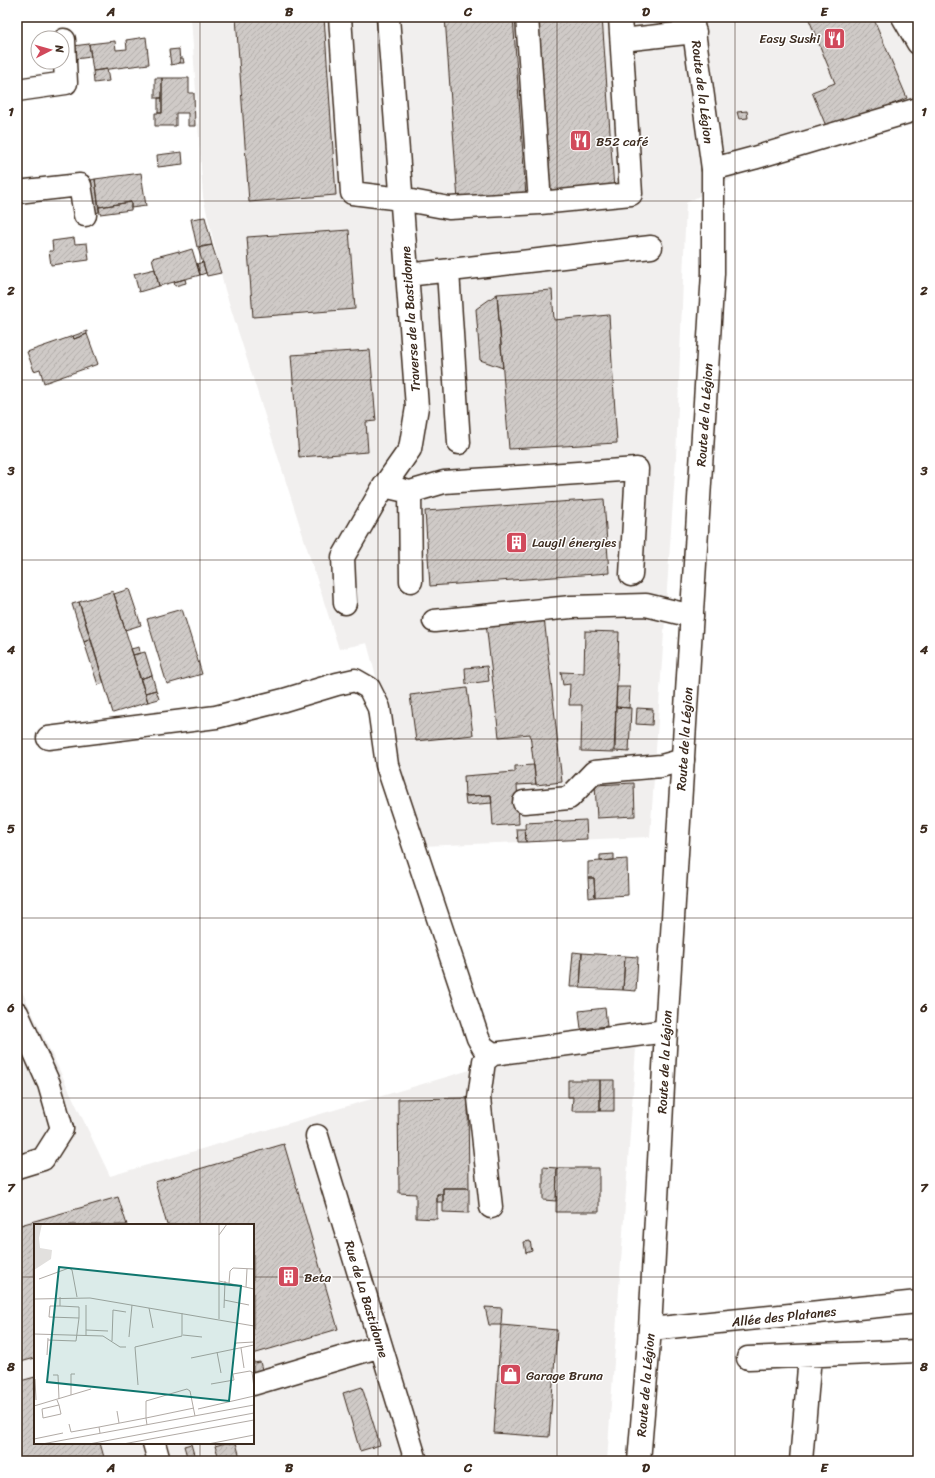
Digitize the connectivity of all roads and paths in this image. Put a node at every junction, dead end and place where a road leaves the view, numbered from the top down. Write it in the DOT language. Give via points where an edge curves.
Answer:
graph roads {
  1 [pos="340,17"];
  2 [pos="388,17"];
  3 [pos="527,17"];
  4 [pos="620,17"];
  5 [pos="903,17"];
  6 [pos="694,24"];
  7 [pos="622,40"];
  8 [pos="918,43"];
  9 [pos="65,70"];
  10 [pos="17,90"];
  11 [pos="918,109"];
  12 [pos="713,169"];
  13 [pos="17,192"];
  14 [pos="401,199"];
  15 [pos="540,203"];
  16 [pos="85,214"];
  17 [pos="651,247"];
  18 [pos="448,271"];
  19 [pos="407,275"];
  20 [pos="459,443"];
  21 [pos="384,486"];
  22 [pos="410,492"];
  23 [pos="630,575"];
  24 [pos="411,581"];
  25 [pos="345,603"];
  26 [pos="692,616"];
  27 [pos="434,621"];
  28 [pos="48,738"];
  29 [pos="683,760"];
  30 [pos="524,802"];
  31 [pos="17,1013"];
  32 [pos="666,1031"];
  33 [pos="493,1054"];
  34 [pos="317,1136"];
  35 [pos="17,1167"];
  36 [pos="491,1207"];
  37 [pos="918,1302"];
  38 [pos="650,1329"];
  39 [pos="382,1346"];
  40 [pos="918,1351"];
  41 [pos="810,1356"];
  42 [pos="748,1358"];
  43 [pos="254,1384"];
  44 [pos="154,1444"];
  45 [pos="159,1461"];
  46 [pos="416,1461"];
  47 [pos="638,1461"];
  48 [pos="801,1461"];
  1 -- 14 [label="main road" via="352,193"];
  2 -- 14 [label="main road, Traverse de la Bastidonne"];
  3 -- 15 [label="main road"];
  4 -- 7 [label="main road"];
  5 -- 8 [label="main road"];
  6 -- 7 [label="main road"];
  6 -- 12 [label="main road, Route de la Légion"];
  7 -- 15 [label="main road" via="631,194"];
  9 -- 10 [label="main road" via="66,83"];
  11 -- 12 [label="main road"];
  12 -- 26 [label="main road, Route de la Légion" via="713,273"];
  13 -- 16 [label="main road" via="80,185"];
  14 -- 15 [label="main road" via="449,208"];
  14 -- 19 [label="main road, Traverse de la Bastidonne"];
  17 -- 18 [label="main road"];
  18 -- 19 [label="main road"];
  18 -- 20 [label="main road"];
  19 -- 21 [label="main road, Traverse de la Bastidonne" via="417,407 410,449"];
  21 -- 22 [label="main road"];
  21 -- 25 [label="main road, Traverse de la Bastidonne" via="343,557"];
  22 -- 23 [label="main road" via="444,482 637,469"];
  22 -- 24 [label="main road"];
  26 -- 27 [label="main road" via="646,605 571,607"];
  26 -- 29 [label="main road, Route de la Légion"];
  28 -- 33 [label="main road" via="216,717 355,680 369,688 379,708 387,765 478,1038 483,1047"];
  29 -- 30 [label="main road" via="661,766 594,772 569,798"];
  29 -- 32 [label="main road, Route de la Légion"];
  31 -- 35 [label="main road" via="49,1084 62,1129 43,1159"];
  32 -- 33 [label="main road"];
  32 -- 38 [label="main road, Route de la Légion"];
  33 -- 36 [label="main road" via="484,1061 479,1098"];
  34 -- 39 [label="main road, Rue de La Bastidonne"];
  37 -- 38 [label="main road, Allée des Platanes"];
  38 -- 47 [label="main road, Route de la Légion"];
  39 -- 43 [label="main road"];
  39 -- 46 [label="main road, Rue de La Bastidonne"];
  40 -- 41 [label="main road"];
  41 -- 42 [label="main road"];
  41 -- 48 [label="main road"];
  44 -- 45 [label="main road"];
}
